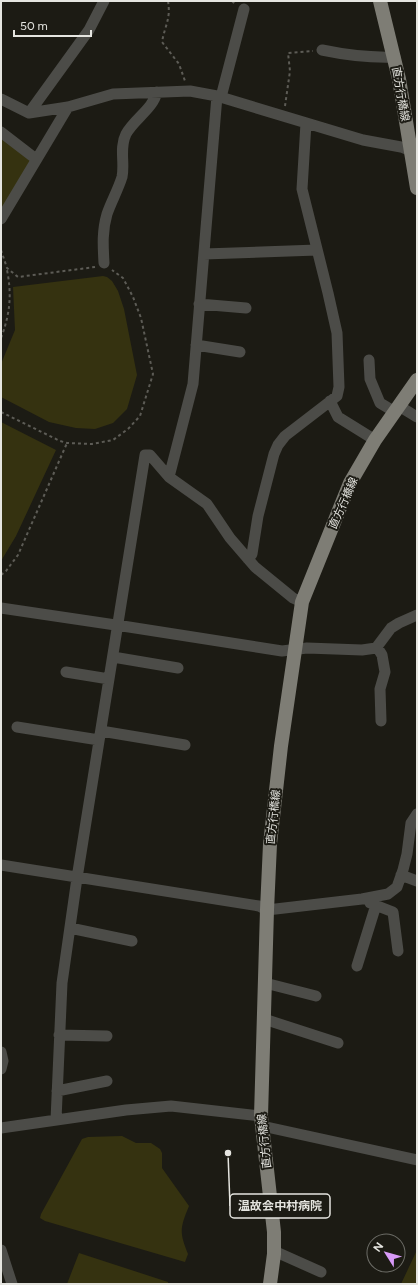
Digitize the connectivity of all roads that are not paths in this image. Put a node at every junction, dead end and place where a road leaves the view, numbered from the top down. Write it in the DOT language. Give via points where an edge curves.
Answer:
graph roads {
  1 [pos="104,1"];
  2 [pos="380,1"];
  3 [pos="244,9"];
  4 [pos="322,50"];
  5 [pos="394,58"];
  6 [pos="157,92"];
  7 [pos="219,96"];
  8 [pos="1,100"];
  9 [pos="68,107"];
  10 [pos="29,114"];
  11 [pos="306,123"];
  12 [pos="1,132"];
  13 [pos="414,151"];
  14 [pos="36,159"];
  15 [pos="417,188"];
  16 [pos="1,219"];
  17 [pos="317,250"];
  18 [pos="204,254"];
  19 [pos="104,263"];
  20 [pos="200,304"];
  21 [pos="246,308"];
  22 [pos="196,345"];
  23 [pos="240,352"];
  24 [pos="369,360"];
  25 [pos="417,380"];
  26 [pos="330,401"];
  27 [pos="397,409"];
  28 [pos="417,417"];
  29 [pos="375,440"];
  30 [pos="169,477"];
  31 [pos="248,559"];
  32 [pos="302,602"];
  33 [pos="1,608"];
  34 [pos="417,615"];
  35 [pos="118,625"];
  36 [pos="377,647"];
  37 [pos="296,651"];
  38 [pos="112,657"];
  39 [pos="178,668"];
  40 [pos="66,672"];
  41 [pos="109,679"];
  42 [pos="381,721"];
  43 [pos="17,727"];
  44 [pos="100,736"];
  45 [pos="185,745"];
  46 [pos="417,814"];
  47 [pos="1,865"];
  48 [pos="401,875"];
  49 [pos="77,878"];
  50 [pos="417,880"];
  51 [pos="372,902"];
  52 [pos="267,910"];
  53 [pos="70,928"];
  54 [pos="132,941"];
  55 [pos="398,951"];
  56 [pos="357,966"];
  57 [pos="265,983"];
  58 [pos="316,996"];
  59 [pos="264,1019"];
  60 [pos="59,1035"];
  61 [pos="107,1036"];
  62 [pos="338,1043"];
  63 [pos="1,1052"];
  64 [pos="1,1069"];
  65 [pos="107,1082"];
  66 [pos="57,1090"];
  67 [pos="56,1120"];
  68 [pos="261,1121"];
  69 [pos="1,1128"];
  70 [pos="417,1160"];
  71 [pos="1,1250"];
  72 [pos="274,1251"];
  73 [pos="321,1272"];
  74 [pos="12,1284"];
  75 [pos="270,1284"];
  1 -- 10 [label="street" via="89,30"];
  2 -- 5 [label="main road, 直方行橋線"];
  3 -- 7 [label="street"];
  4 -- 5 [label="street"];
  5 -- 13 [label="main road, 直方行橋線"];
  6 -- 7 [label="street" via="190,91"];
  6 -- 9 [label="street" via="113,94"];
  6 -- 19 [label="street" via="156,98 132,125 122,147 122,176 102,233"];
  7 -- 11 [label="street"];
  7 -- 18 [label="street"];
  8 -- 10 [label="street"];
  9 -- 10 [label="street"];
  9 -- 14 [label="street"];
  11 -- 13 [label="street" via="363,140"];
  11 -- 17 [label="street" via="302,189"];
  12 -- 14 [label="street"];
  13 -- 15 [label="main road, 直方行橋線"];
  14 -- 16 [label="street"];
  17 -- 18 [label="street"];
  17 -- 26 [label="street" via="337,333 339,387 337,396"];
  18 -- 20 [label="street"];
  20 -- 21 [label="street"];
  20 -- 22 [label="street"];
  22 -- 23 [label="street"];
  22 -- 30 [label="street" via="193,384"];
  24 -- 27 [label="street" via="370,379 380,403"];
  25 -- 27 [label="main road, 直方行橋線"];
  26 -- 29 [label="street" via="338,417"];
  26 -- 31 [label="street" via="285,436 278,445 258,516 252,554"];
  27 -- 28 [label="street"];
  27 -- 29 [label="main road, 直方行橋線"];
  29 -- 32 [label="main road, 直方行橋線" via="350,483"];
  30 -- 31 [label="street" via="207,504"];
  30 -- 35 [label="street" via="150,455 145,455"];
  31 -- 32 [label="street" via="293,598"];
  32 -- 37 [label="main road, 直方行橋線"];
  33 -- 35 [label="street"];
  34 -- 36 [label="street" via="391,628"];
  35 -- 37 [label="street" via="282,652"];
  35 -- 38 [label="street"];
  36 -- 37 [label="street" via="362,650 307,648"];
  36 -- 42 [label="street" via="382,655 385,672 380,689"];
  37 -- 52 [label="main road, 直方行橋線" via="281,746 270,844"];
  38 -- 39 [label="street"];
  38 -- 41 [label="street"];
  40 -- 41 [label="street"];
  41 -- 44 [label="street"];
  43 -- 44 [label="street"];
  44 -- 45 [label="street"];
  44 -- 49 [label="street"];
  46 -- 48 [label="street" via="411,823"];
  47 -- 49 [label="street"];
  48 -- 50 [label="street"];
  48 -- 51 [label="street" via="396,887"];
  49 -- 52 [label="street" via="259,906"];
  49 -- 53 [label="street"];
  51 -- 52 [label="street"];
  51 -- 55 [label="street" via="393,912"];
  51 -- 56 [label="street"];
  52 -- 57 [label="main road, 直方行橋線"];
  53 -- 54 [label="street"];
  53 -- 60 [label="street" via="62,983"];
  57 -- 58 [label="street"];
  57 -- 59 [label="main road, 直方行橋線"];
  59 -- 62 [label="street"];
  59 -- 68 [label="main road, 直方行橋線"];
  60 -- 61 [label="street"];
  60 -- 66 [label="street"];
  63 -- 64 [label="street"];
  65 -- 66 [label="street"];
  66 -- 67 [label="street"];
  67 -- 68 [label="street" via="170,1106"];
  67 -- 69 [label="street"];
  68 -- 70 [label="street"];
  68 -- 72 [label="main road, 直方行橋線"];
  71 -- 74 [label="street"];
  72 -- 73 [label="street"];
  72 -- 75 [label="main road, 直方行橋線"];
}
